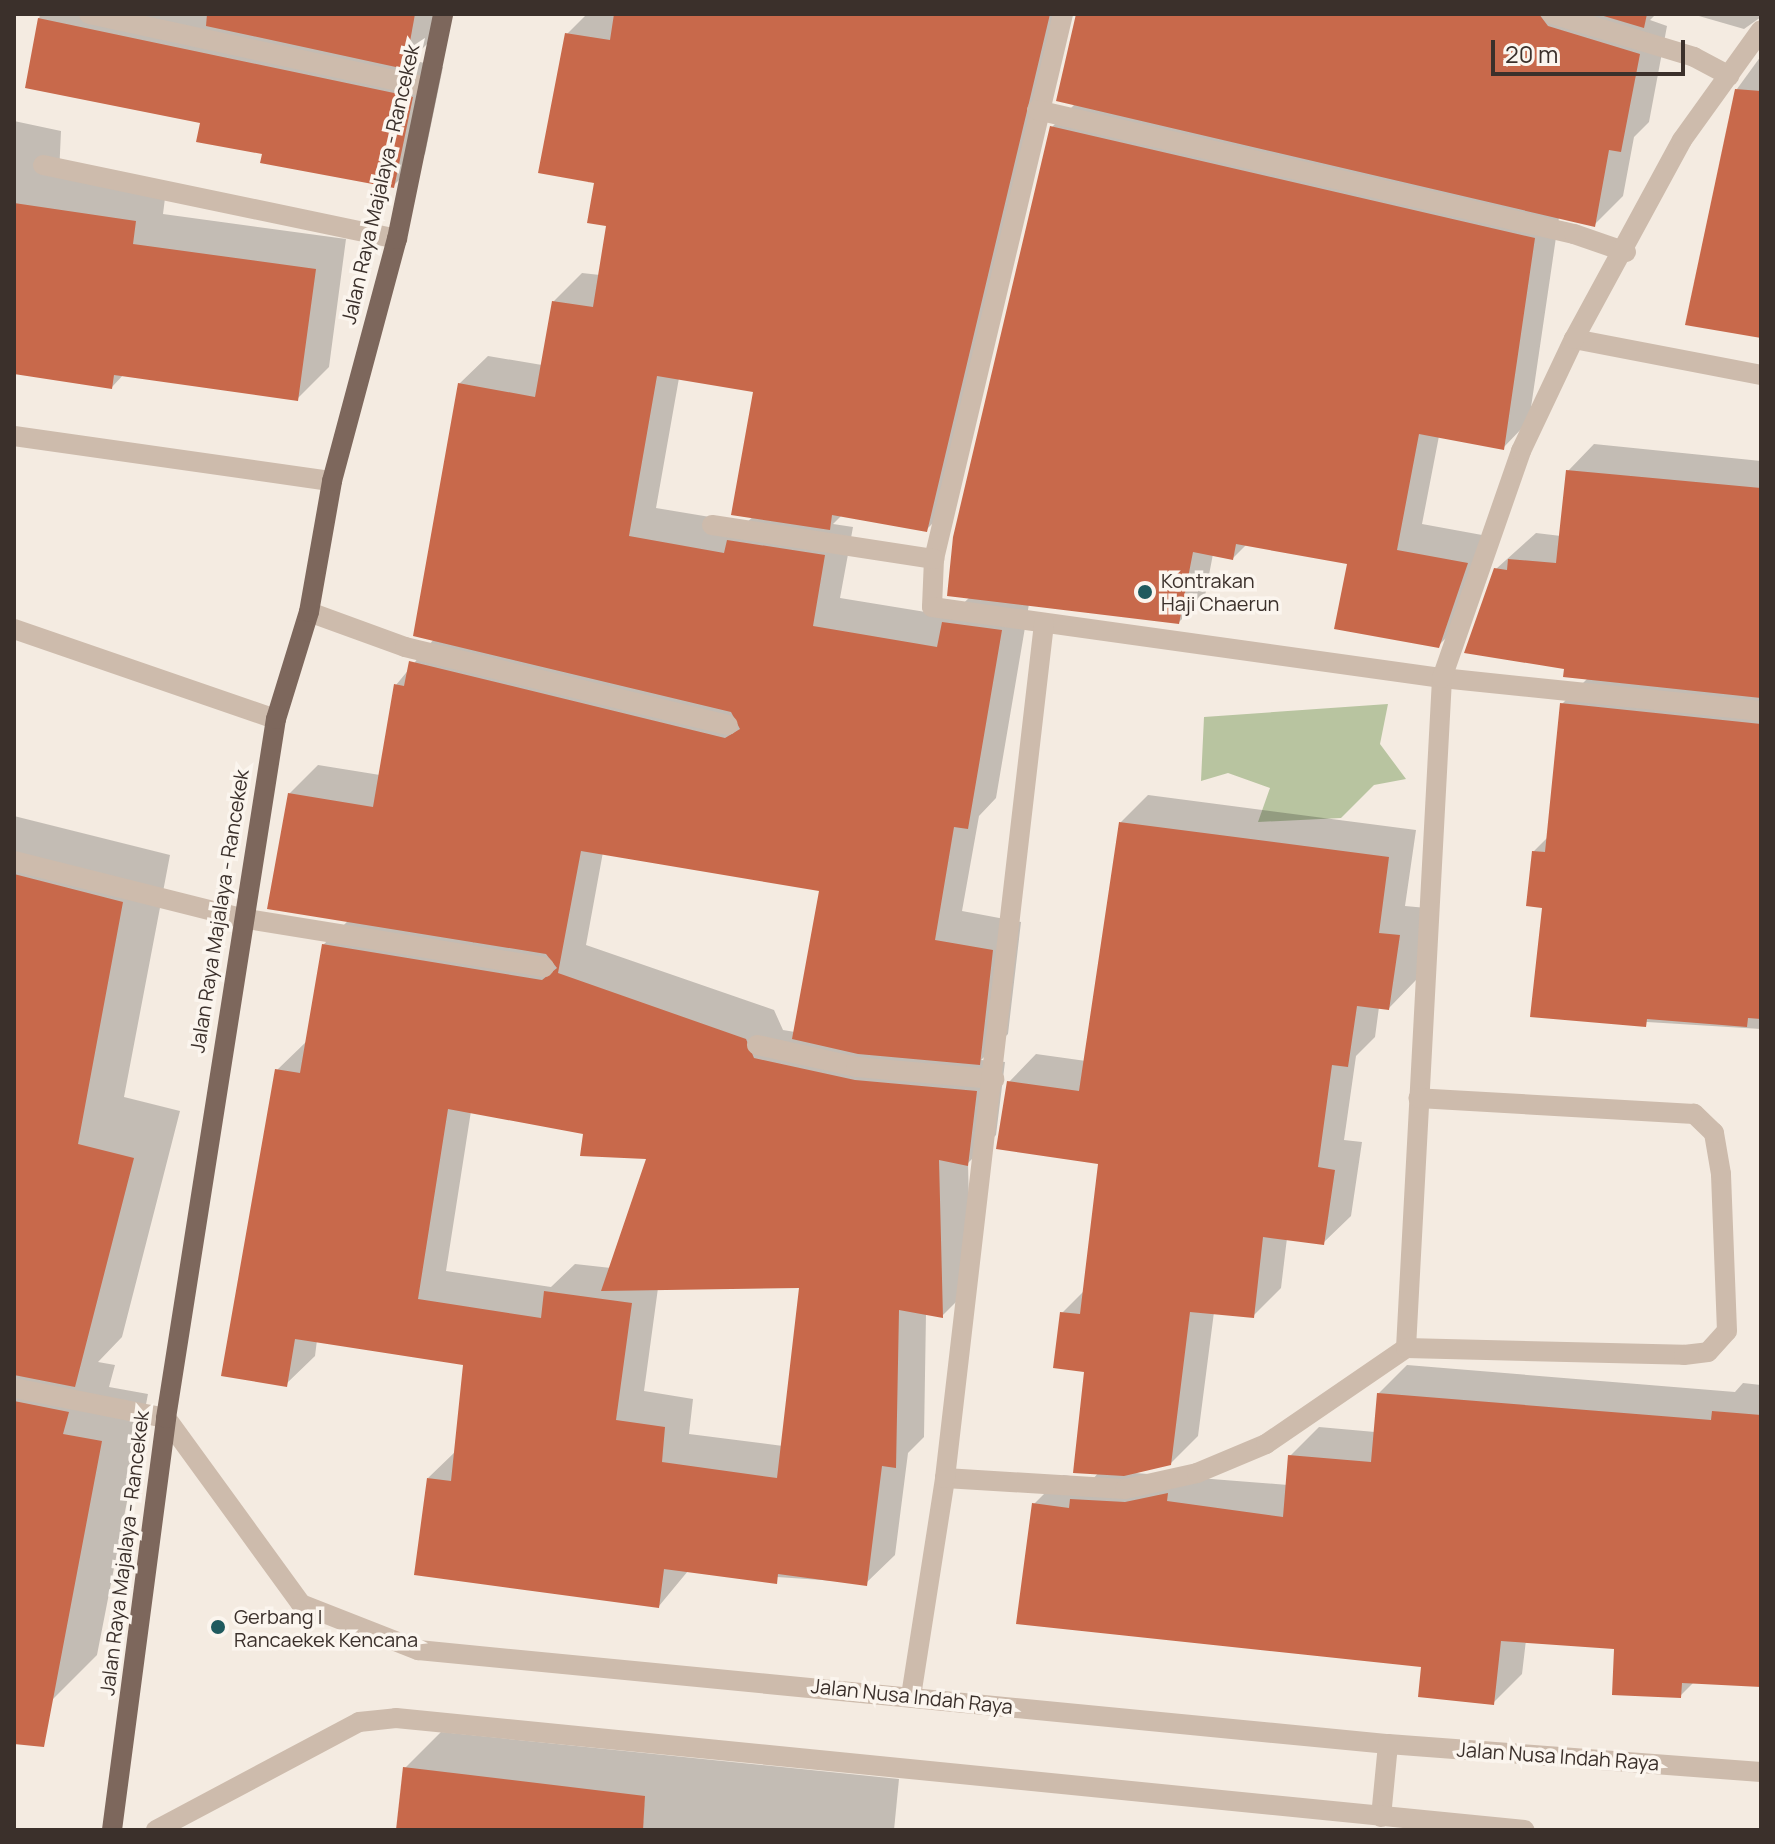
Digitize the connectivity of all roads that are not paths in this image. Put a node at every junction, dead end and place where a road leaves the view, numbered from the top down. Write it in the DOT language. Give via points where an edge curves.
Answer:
graph roads {
  1 [pos="89,14"];
  2 [pos="443,14"];
  3 [pos="1063,14"];
  4 [pos="1552,14"];
  5 [pos="1761,30"];
  6 [pos="1729,76"];
  7 [pos="427,87"];
  8 [pos="1037,110"];
  9 [pos="43,165"];
  10 [pos="397,239"];
  11 [pos="1626,252"];
  12 [pos="1574,339"];
  13 [pos="1761,375"];
  14 [pos="14,436"];
  15 [pos="332,481"];
  16 [pos="712,525"];
  17 [pos="934,559"];
  18 [pos="309,612"];
  19 [pos="1044,624"];
  20 [pos="14,629"];
  21 [pos="1442,678"];
  22 [pos="1761,711"];
  23 [pos="276,719"];
  24 [pos="728,725"];
  25 [pos="14,861"];
  26 [pos="241,918"];
  27 [pos="544,967"];
  28 [pos="757,1045"];
  29 [pos="994,1079"];
  30 [pos="1418,1098"];
  31 [pos="1406,1348"];
  32 [pos="14,1388"];
  33 [pos="166,1418"];
  34 [pos="945,1478"];
  35 [pos="911,1696"];
  36 [pos="1388,1744"];
  37 [pos="1761,1772"];
  38 [pos="1381,1817"];
  39 [pos="112,1830"];
  40 [pos="156,1830"];
  41 [pos="1524,1830"];
  1 -- 7 [label="street"];
  2 -- 7 [label="main road, Jalan Raya Majalaya - Rancekek"];
  3 -- 8 [label="street"];
  4 -- 6 [label="street" via="1694,57"];
  5 -- 6 [label="street"];
  6 -- 11 [label="street" via="1682,140"];
  7 -- 10 [label="main road, Jalan Raya Majalaya - Rancekek"];
  8 -- 11 [label="street" via="1574,234"];
  8 -- 17 [label="street"];
  9 -- 10 [label="street"];
  10 -- 15 [label="main road, Jalan Raya Majalaya - Rancekek"];
  11 -- 12 [label="street"];
  12 -- 13 [label="street"];
  12 -- 21 [label="street" via="1521,451"];
  14 -- 15 [label="street"];
  15 -- 18 [label="main road, Jalan Raya Majalaya - Rancekek"];
  16 -- 17 [label="street"];
  17 -- 19 [label="street" via="932,607"];
  18 -- 23 [label="main road, Jalan Raya Majalaya - Rancekek"];
  18 -- 24 [label="street" via="405,647"];
  19 -- 21 [label="street"];
  19 -- 29 [label="street"];
  20 -- 23 [label="street"];
  21 -- 22 [label="street"];
  21 -- 30 [label="street"];
  23 -- 26 [label="main road, Jalan Raya Majalaya - Rancekek"];
  25 -- 26 [label="street"];
  26 -- 27 [label="street"];
  26 -- 33 [label="main road, Jalan Raya Majalaya - Rancekek"];
  28 -- 29 [label="street" via="856,1067"];
  29 -- 34 [label="street"];
  30 -- 31 [label="street"];
  30 -- 31 [label="street" via="1694,1114 1714,1133 1719,1160 1727,1331 1708,1352 1684,1355"];
  31 -- 34 [label="street" via="1266,1444 1197,1473 1125,1489"];
  32 -- 33 [label="street"];
  33 -- 35 [label="street, Jalan Nusa Indah Raya" via="301,1604 418,1650"];
  33 -- 39 [label="main road, Jalan Raya Majalaya - Rancekek"];
  34 -- 35 [label="street"];
  35 -- 36 [label="street, Jalan Nusa Indah Raya"];
  36 -- 37 [label="street, Jalan Nusa Indah Raya"];
  36 -- 38 [label="street"];
  38 -- 40 [label="street" via="396,1718 359,1722"];
  38 -- 41 [label="street"];
}
